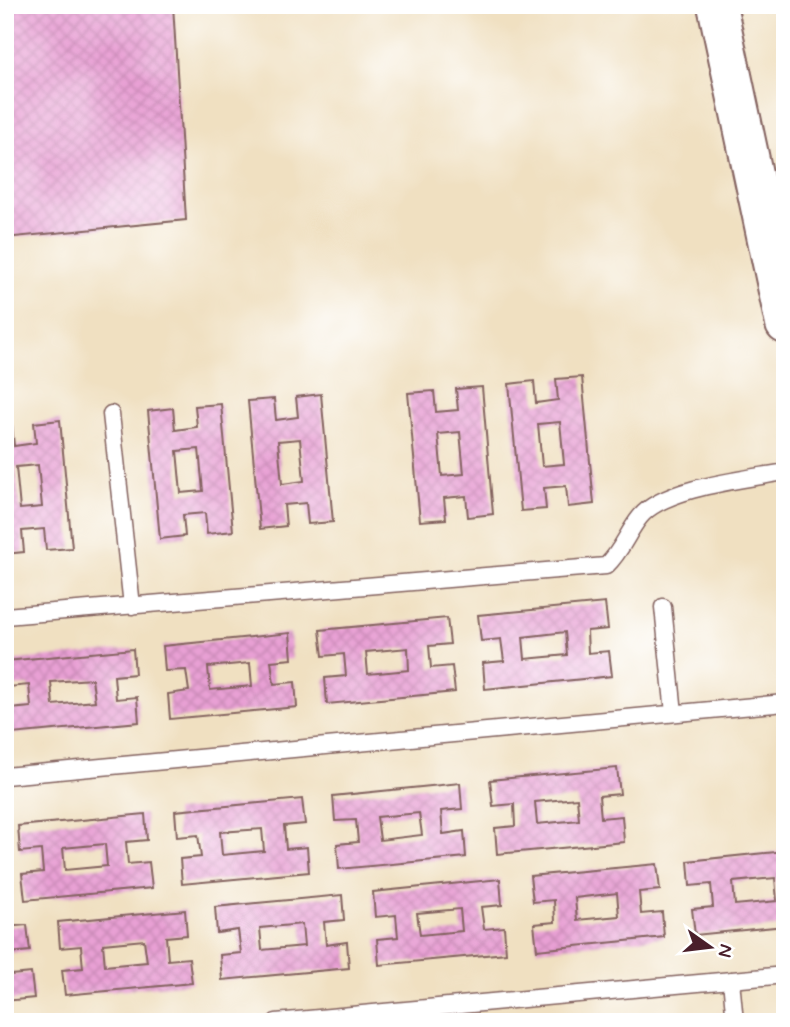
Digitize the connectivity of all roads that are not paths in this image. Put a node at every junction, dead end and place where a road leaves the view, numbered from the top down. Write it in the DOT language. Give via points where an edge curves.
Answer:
graph roads {
  1 [pos="717,5"];
  2 [pos="785,324"];
  3 [pos="111,414"];
  4 [pos="785,472"];
  5 [pos="132,606"];
  6 [pos="663,607"];
  7 [pos="5,616"];
  8 [pos="785,703"];
  9 [pos="674,713"];
  10 [pos="5,776"];
  11 [pos="785,975"];
  12 [pos="731,980"];
  13 [pos="276,1022"];
  14 [pos="735,1022"];
  1 -- 2 [label="main road"];
  3 -- 5 [label="lane"];
  4 -- 5 [label="lane" via="683,491 641,515 620,554 606,566"];
  5 -- 7 [label="lane"];
  6 -- 9 [label="lane"];
  8 -- 9 [label="lane"];
  9 -- 10 [label="lane"];
  11 -- 12 [label="lane"];
  12 -- 13 [label="lane"];
  12 -- 14 [label="lane"];
}
